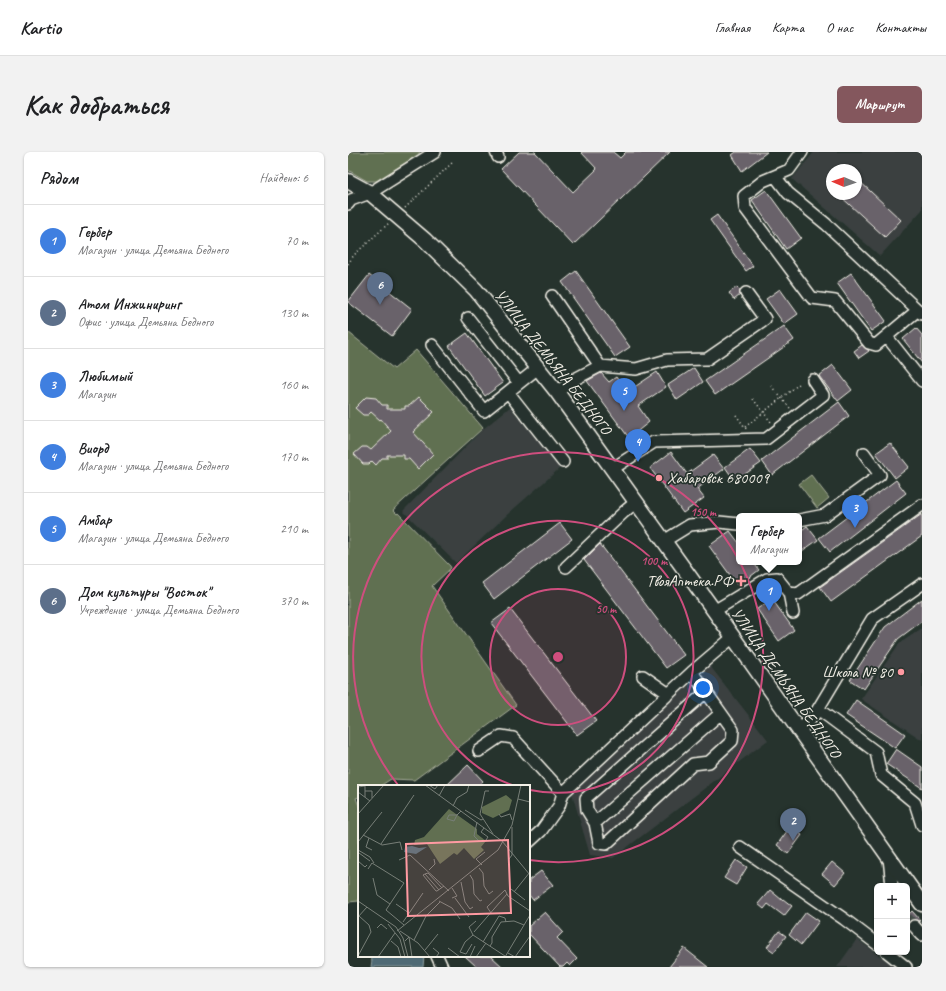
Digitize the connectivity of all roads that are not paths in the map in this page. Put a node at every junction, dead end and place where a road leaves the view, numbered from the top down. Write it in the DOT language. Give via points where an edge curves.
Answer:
graph roads {
  1 [pos="435,152"];
  2 [pos="802,152"];
  3 [pos="775,176"];
  4 [pos="348,180"];
  5 [pos="370,194"];
  6 [pos="349,201"];
  7 [pos="746,293"];
  8 [pos="552,296"];
  9 [pos="920,312"];
  10 [pos="468,318"];
  11 [pos="887,336"];
  12 [pos="432,345"];
  13 [pos="600,366"];
  14 [pos="538,368"];
  15 [pos="813,380"];
  16 [pos="922,381"];
  17 [pos="519,383"];
  18 [pos="508,392"];
  19 [pos="557,392"];
  20 [pos="864,453"];
  21 [pos="563,462"];
  22 [pos="612,469"];
  23 [pos="636,502"];
  24 [pos="922,505"];
  25 [pos="802,519"];
  26 [pos="736,524"];
  27 [pos="664,540"];
  28 [pos="566,567"];
  29 [pos="922,584"];
  30 [pos="789,593"];
  31 [pos="714,611"];
  32 [pos="793,613"];
  33 [pos="733,637"];
  34 [pos="692,672"];
  35 [pos="643,676"];
  36 [pos="706,692"];
  37 [pos="669,694"];
  38 [pos="818,709"];
  39 [pos="721,713"];
  40 [pos="799,731"];
  41 [pos="479,751"];
  42 [pos="563,793"];
  43 [pos="595,823"];
  44 [pos="922,825"];
  45 [pos="530,841"];
  46 [pos="740,847"];
  47 [pos="889,858"];
  48 [pos="892,883"];
  49 [pos="922,904"];
  50 [pos="914,926"];
  51 [pos="922,935"];
  52 [pos="874,942"];
  53 [pos="437,957"];
  54 [pos="893,963"];
  55 [pos="442,967"];
  56 [pos="906,967"];
  1 -- 5 [label="street"];
  2 -- 3 [label="street" via="788,170"];
  3 -- 9 [label="street" via="788,193 826,224"];
  3 -- 11 [label="street" via="763,181 744,196 745,208 812,298 835,301 869,343 876,345"];
  4 -- 5 [label="main road, УЛИЦА ДЕМЬЯНА БЕДНОГО"];
  5 -- 6 [label="street"];
  5 -- 14 [label="main road, УЛИЦА ДЕМЬЯНА БЕДНОГО" via="425,240 476,290"];
  7 -- 13 [label="street" via="765,319 707,359 667,360 636,369"];
  8 -- 13 [label="street"];
  9 -- 11 [label="street"];
  10 -- 17 [label="street"];
  11 -- 16 [label="street"];
  12 -- 18 [label="street" via="484,411"];
  13 -- 19 [label="street"];
  14 -- 17 [label="street"];
  14 -- 19 [label="main road, УЛИЦА ДЕМЬЯНА БЕДНОГО"];
  15 -- 22 [label="street" via="823,395 766,439 654,442"];
  17 -- 18 [label="street"];
  18 -- 21 [label="street"];
  19 -- 22 [label="main road, УЛИЦА ДЕМЬЯНА БЕДНОГО"];
  20 -- 25 [label="street" via="880,475 825,515"];
  22 -- 23 [label="main road, УЛИЦА ДЕМЬЯНА БЕДНОГО"];
  23 -- 27 [label="main road, УЛИЦА ДЕМЬЯНА БЕДНОГО"];
  23 -- 28 [label="street"];
  24 -- 30 [label="street" via="798,594"];
  26 -- 27 [label="street" via="719,522 690,525"];
  27 -- 31 [label="main road, УЛИЦА ДЕМЬЯНА БЕДНОГО"];
  29 -- 38 [label="street" via="872,619"];
  30 -- 31 [label="street" via="777,578 767,579"];
  30 -- 32 [label="street"];
  31 -- 33 [label="main road, УЛИЦА ДЕМЬЯНА БЕДНОГО"];
  33 -- 34 [label="street"];
  33 -- 40 [label="main road, УЛИЦА ДЕМЬЯНА БЕДНОГО"];
  34 -- 36 [label="street"];
  34 -- 37 [label="street"];
  35 -- 37 [label="street"];
  36 -- 39 [label="street"];
  36 -- 43 [label="street" via="586,798 587,810"];
  37 -- 42 [label="street"];
  38 -- 40 [label="street"];
  38 -- 44 [label="street" via="876,752 881,775 915,803"];
  39 -- 43 [label="street"];
  39 -- 43 [label="street" via="733,730 732,741 709,762 693,764 606,844 599,843"];
  40 -- 47 [label="main road, УЛИЦА ДЕМЬЯНА БЕДНОГО"];
  41 -- 42 [label="street" via="501,736 513,738"];
  42 -- 45 [label="street" via="559,806 541,831"];
  46 -- 52 [label="street"];
  47 -- 48 [label="street"];
  47 -- 49 [label="main road, УЛИЦА ДЕМЬЯНА БЕДНОГО"];
  50 -- 51 [label="street"];
  53 -- 55 [label="street"];
  54 -- 56 [label="street"];
}
